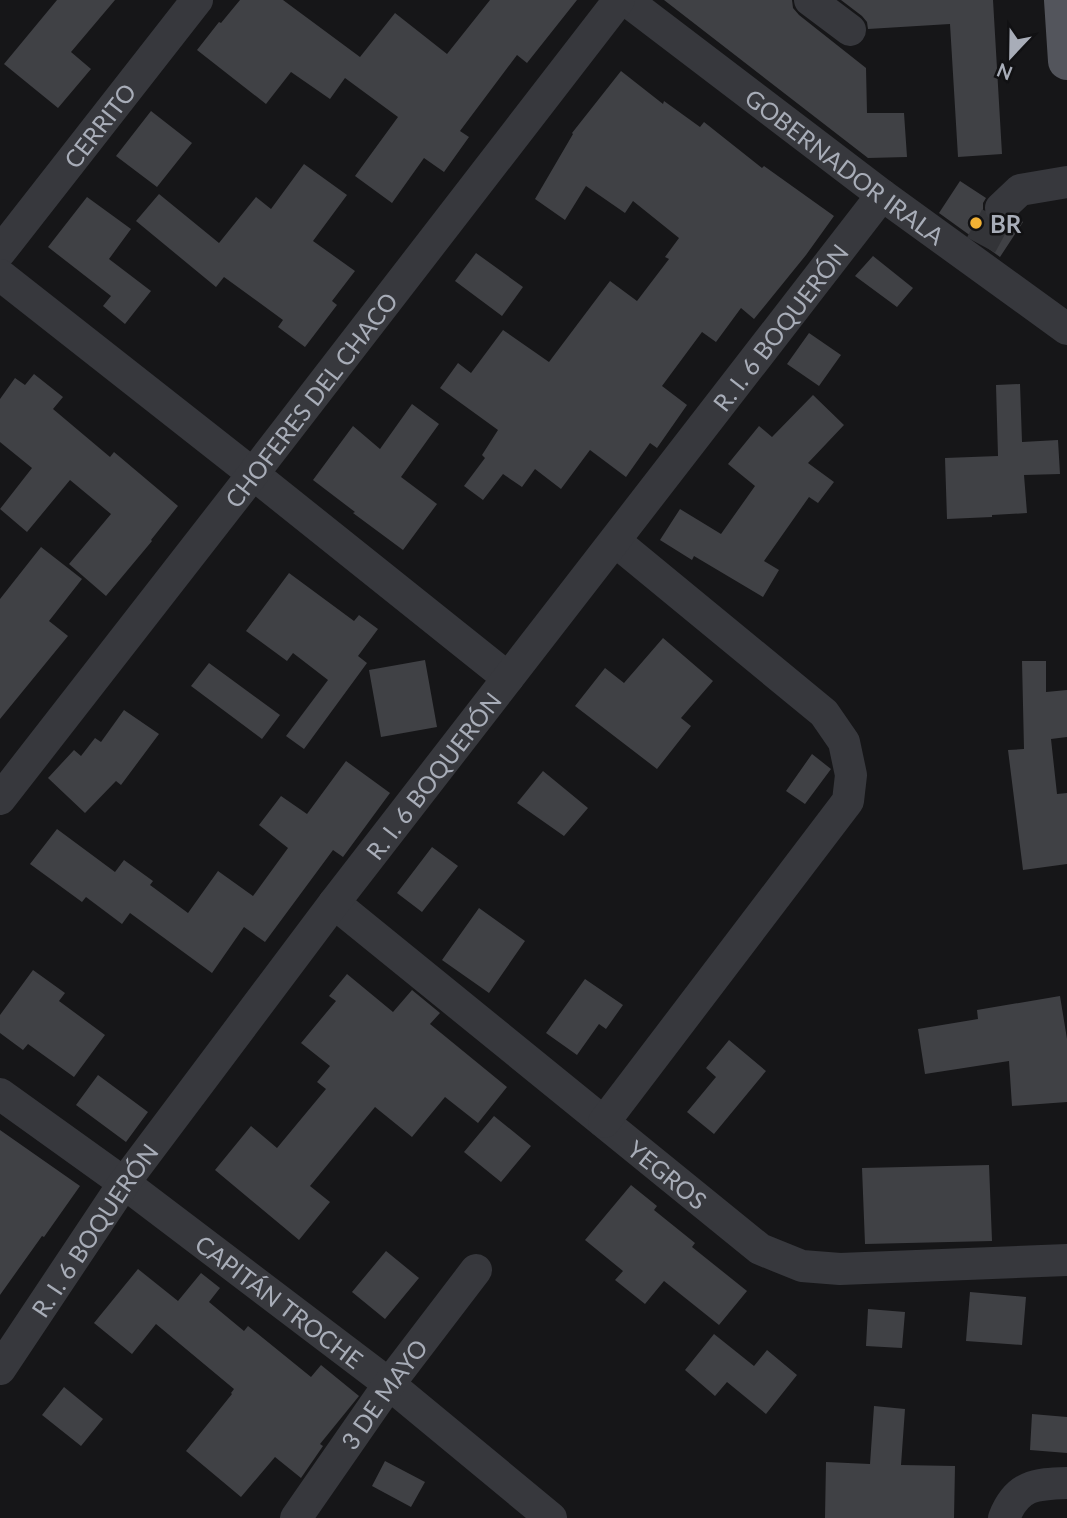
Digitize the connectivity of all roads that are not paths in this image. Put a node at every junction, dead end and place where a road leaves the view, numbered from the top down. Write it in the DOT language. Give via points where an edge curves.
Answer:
graph roads {
  1 [pos="197,0"];
  2 [pos="619,0"];
  3 [pos="626,0"];
  4 [pos="810,0"];
  5 [pos="1063,0"];
  6 [pos="850,30"];
  7 [pos="1067,61"];
  8 [pos="1067,182"];
  9 [pos="882,195"];
  10 [pos="1001,208"];
  11 [pos="0,252"];
  12 [pos="0,275"];
  13 [pos="1067,329"];
  14 [pos="253,474"];
  15 [pos="615,541"];
  16 [pos="508,678"];
  17 [pos="0,799"];
  18 [pos="334,903"];
  19 [pos="0,1094"];
  20 [pos="604,1122"];
  21 [pos="124,1184"];
  22 [pos="1067,1260"];
  23 [pos="475,1270"];
  24 [pos="0,1369"];
  25 [pos="389,1384"];
  26 [pos="1067,1483"];
  27 [pos="296,1518"];
  28 [pos="551,1518"];
  29 [pos="1004,1518"];
  1 -- 11 [label="street, CERRITO"];
  2 -- 14 [label="street, CHOFERES DEL CHACO"];
  3 -- 9 [label="street, GOBERNADOR IRALA"];
  4 -- 6 [label="street"];
  5 -- 7 [label="main road"];
  8 -- 10 [label="street" via="1020,190"];
  9 -- 13 [label="street, GOBERNADOR IRALA" via="977,253"];
  9 -- 15 [label="street, R. I. 6 BOQUERÓN"];
  12 -- 14 [label="street"];
  14 -- 16 [label="street"];
  14 -- 17 [label="street, CHOFERES DEL CHACO"];
  15 -- 16 [label="street, R. I. 6 BOQUERÓN"];
  15 -- 20 [label="street" via="824,713 844,742 851,775 848,801"];
  16 -- 18 [label="street, R. I. 6 BOQUERÓN"];
  18 -- 20 [label="street, YEGROS"];
  18 -- 21 [label="street, R. I. 6 BOQUERÓN"];
  19 -- 21 [label="street, CAPITÁN TROCHE"];
  20 -- 22 [label="street, YEGROS" via="760,1249 802,1266 840,1269"];
  21 -- 24 [label="street, R. I. 6 BOQUERÓN"];
  21 -- 25 [label="street, CAPITÁN TROCHE"];
  23 -- 25 [label="street, 3 DE MAYO"];
  25 -- 27 [label="street, 3 DE MAYO"];
  25 -- 28 [label="street, CAPITÁN TROCHE"];
  26 -- 29 [label="street" via="1021,1491"];
}
